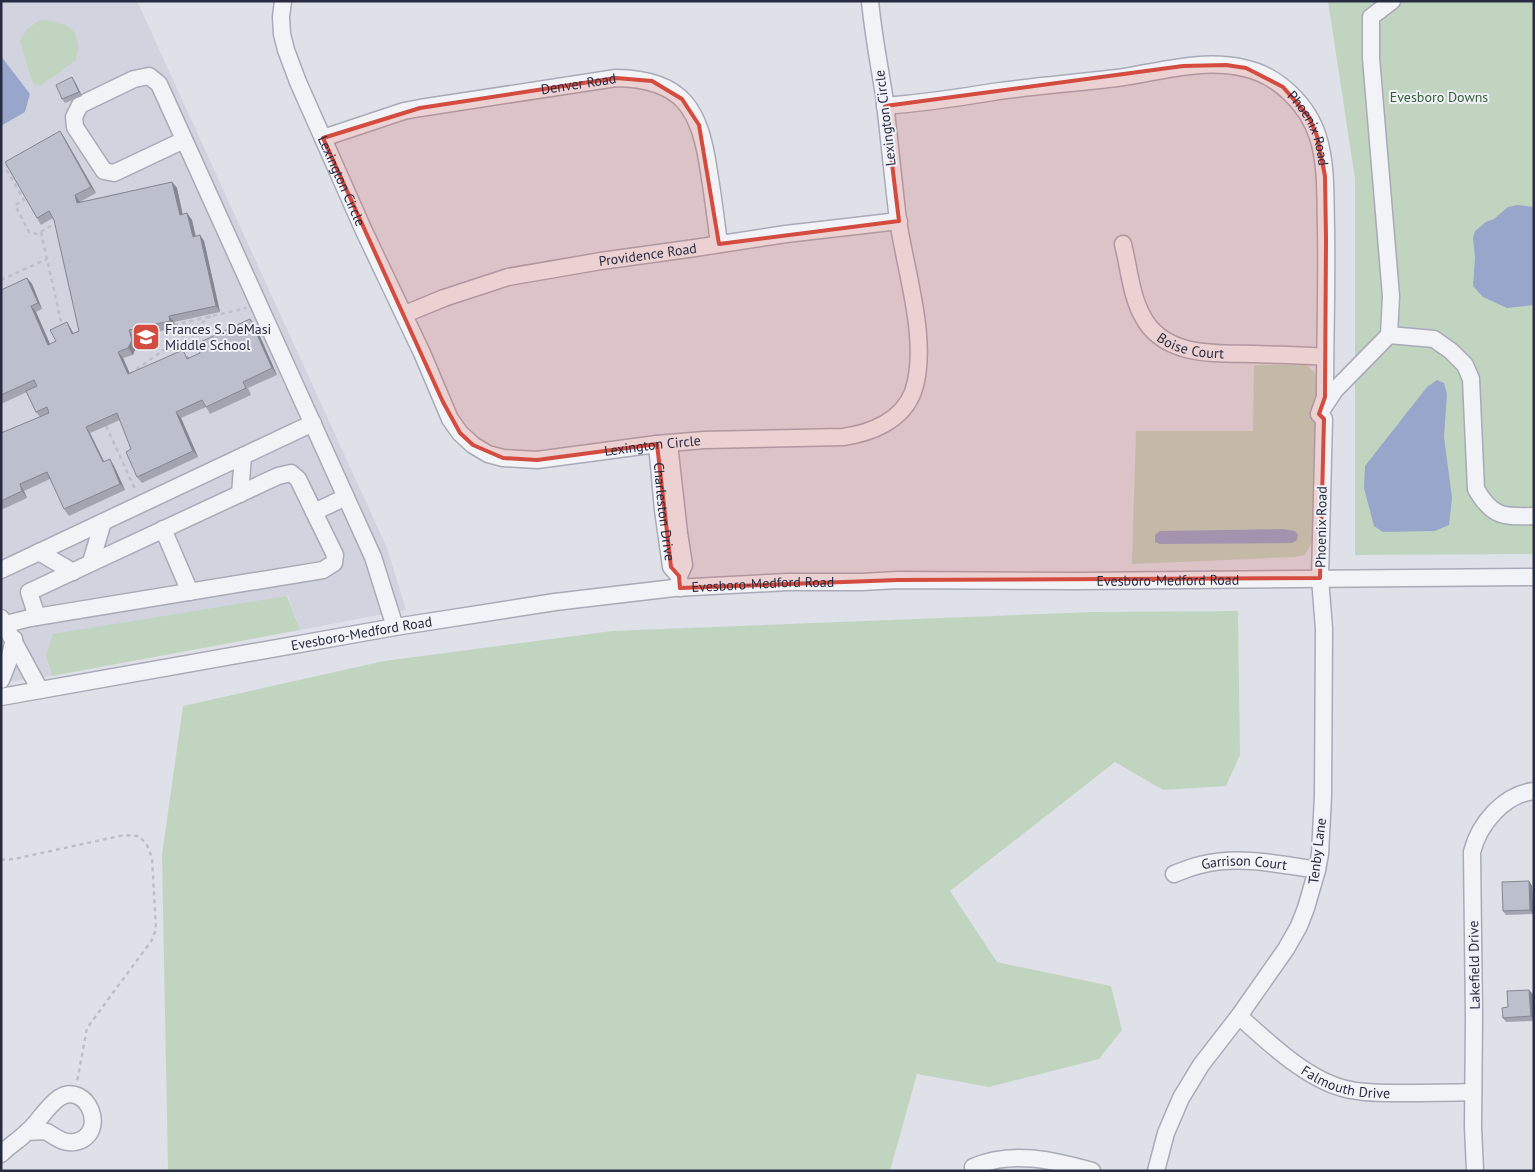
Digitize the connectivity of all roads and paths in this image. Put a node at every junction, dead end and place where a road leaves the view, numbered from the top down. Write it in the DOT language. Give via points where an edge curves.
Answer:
graph roads {
  1 [pos="283,1"];
  2 [pos="870,1"];
  3 [pos="1392,1"];
  4 [pos="885,106"];
  5 [pos="323,138"];
  6 [pos="184,140"];
  7 [pos="13,163"];
  8 [pos="898,222"];
  9 [pos="56,223"];
  10 [pos="41,232"];
  11 [pos="719,244"];
  12 [pos="1123,244"];
  13 [pos="47,259"];
  14 [pos="1,280"];
  15 [pos="260,305"];
  16 [pos="404,314"];
  17 [pos="212,316"];
  18 [pos="174,325"];
  19 [pos="63,333"];
  20 [pos="1389,334"];
  21 [pos="1325,357"];
  22 [pos="130,374"];
  23 [pos="1319,414"];
  24 [pos="312,423"];
  25 [pos="106,426"];
  26 [pos="663,444"];
  27 [pos="243,456"];
  28 [pos="240,494"];
  29 [pos="346,497"];
  30 [pos="142,504"];
  31 [pos="314,512"];
  32 [pos="1534,516"];
  33 [pos="103,522"];
  34 [pos="163,529"];
  35 [pos="39,552"];
  36 [pos="91,562"];
  37 [pos="1,570"];
  38 [pos="74,572"];
  39 [pos="1534,577"];
  40 [pos="1320,578"];
  41 [pos="679,582"];
  42 [pos="190,592"];
  43 [pos="37,617"];
  44 [pos="3,621"];
  45 [pos="395,627"];
  46 [pos="14,639"];
  47 [pos="1,680"];
  48 [pos="40,690"];
  49 [pos="1,697"];
  50 [pos="1534,791"];
  51 [pos="1,860"];
  52 [pos="1317,870"];
  53 [pos="1174,874"];
  54 [pos="1238,1016"];
  55 [pos="1474,1092"];
  56 [pos="75,1096"];
  57 [pos="28,1132"];
  58 [pos="1,1154"];
  59 [pos="973,1167"];
  60 [pos="1092,1171"];
  61 [pos="1156,1171"];
  62 [pos="1475,1171"];
  1 -- 5 [label="street, Lexington Circle" via="281,17 286,50"];
  2 -- 4 [label="street, Lexington Circle"];
  3 -- 20 [label="street" via="1371,17 1371,58 1391,296"];
  4 -- 8 [label="street, Lexington Circle"];
  4 -- 21 [label="street, Phoenix Road" via="1205,64 1246,68 1266,76 1297,100 1318,136 1322,155 1326,197"];
  5 -- 11 [label="street, Denver Road" via="420,108 616,78 652,81 682,99 699,125"];
  5 -- 16 [label="street, Lexington Circle"];
  6 -- 6 [label="street" via="159,84 149,76 134,79 80,105 74,117 75,127 104,171 114,172"];
  6 -- 15 [label="street"];
  7 -- 10 [label="path" via="5,168 24,200 15,205 29,232"];
  8 -- 11 [label="street, Providence Road" via="795,232"];
  8 -- 26 [label="street, Lexington Circle" via="911,285 918,343 916,377 905,407 878,428 843,437"];
  9 -- 10 [label="path"];
  10 -- 13 [label="path"];
  11 -- 16 [label="street, Providence Road" via="508,277"];
  12 -- 21 [label="street, Boise Court" via="1137,304 1151,330 1162,340 1208,353"];
  13 -- 14 [label="path"];
  13 -- 19 [label="path"];
  15 -- 17 [label="path"];
  15 -- 24 [label="street"];
  16 -- 26 [label="street, Lexington Circle" via="450,419 473,445 488,454 538,460"];
  17 -- 18 [label="path"];
  17 -- 22 [label="path"];
  20 -- 23 [label="street" via="1336,390"];
  20 -- 32 [label="street" via="1434,339 1465,364 1471,379 1476,489 1484,503 1497,513"];
  21 -- 23 [label="street, Phoenix Road" via="1325,397"];
  23 -- 40 [label="street, Phoenix Road" via="1324,419"];
  24 -- 27 [label="street"];
  24 -- 29 [label="street"];
  25 -- 30 [label="path"];
  26 -- 41 [label="street, Charleston Drive" via="663,510 671,567"];
  27 -- 28 [label="street"];
  27 -- 30 [label="street"];
  28 -- 31 [label="street" via="291,473 298,479"];
  28 -- 34 [label="street"];
  29 -- 31 [label="street"];
  29 -- 45 [label="street" via="373,557"];
  30 -- 33 [label="street"];
  31 -- 42 [label="street" via="335,555 334,563 323,570"];
  33 -- 35 [label="street"];
  33 -- 36 [label="street"];
  34 -- 36 [label="street"];
  34 -- 42 [label="street"];
  35 -- 37 [label="street"];
  35 -- 38 [label="street"];
  36 -- 38 [label="street"];
  38 -- 43 [label="street" via="30,592"];
  39 -- 40 [label="street, Evesboro-Medford Road"];
  40 -- 41 [label="street, Evesboro-Medford Road"];
  40 -- 52 [label="street, Tenby Lane" via="1324,636 1323,796"];
  41 -- 45 [label="street, Evesboro-Medford Road"];
  42 -- 43 [label="street"];
  43 -- 44 [label="street"];
  44 -- 46 [label="street"];
  45 -- 48 [label="street, Evesboro-Medford Road"];
  46 -- 47 [label="street"];
  46 -- 48 [label="street"];
  48 -- 49 [label="street, Evesboro-Medford Road"];
  50 -- 55 [label="street, Lakefield Drive" via="1515,797 1491,815 1475,838 1472,852"];
  51 -- 56 [label="path" via="124,835 139,836 152,858 156,930 87,1028"];
  52 -- 53 [label="street, Garrison Court" via="1229,861 1200,865"];
  52 -- 54 [label="street, Tenby Lane" via="1295,934"];
  54 -- 55 [label="street, Falmouth Drive" via="1301,1066 1345,1089 1377,1093"];
  54 -- 61 [label="street, Tenby Lane" via="1181,1098 1166,1133"];
  55 -- 62 [label="street, Lakefield Drive"];
  56 -- 57 [label="street" via="59,1098"];
  56 -- 57 [label="street" via="88,1104 93,1119 92,1127 81,1140 67,1142 45,1131"];
  57 -- 58 [label="street"];
  59 -- 60 [label="street" via="994,1160 1024,1157"];
}
